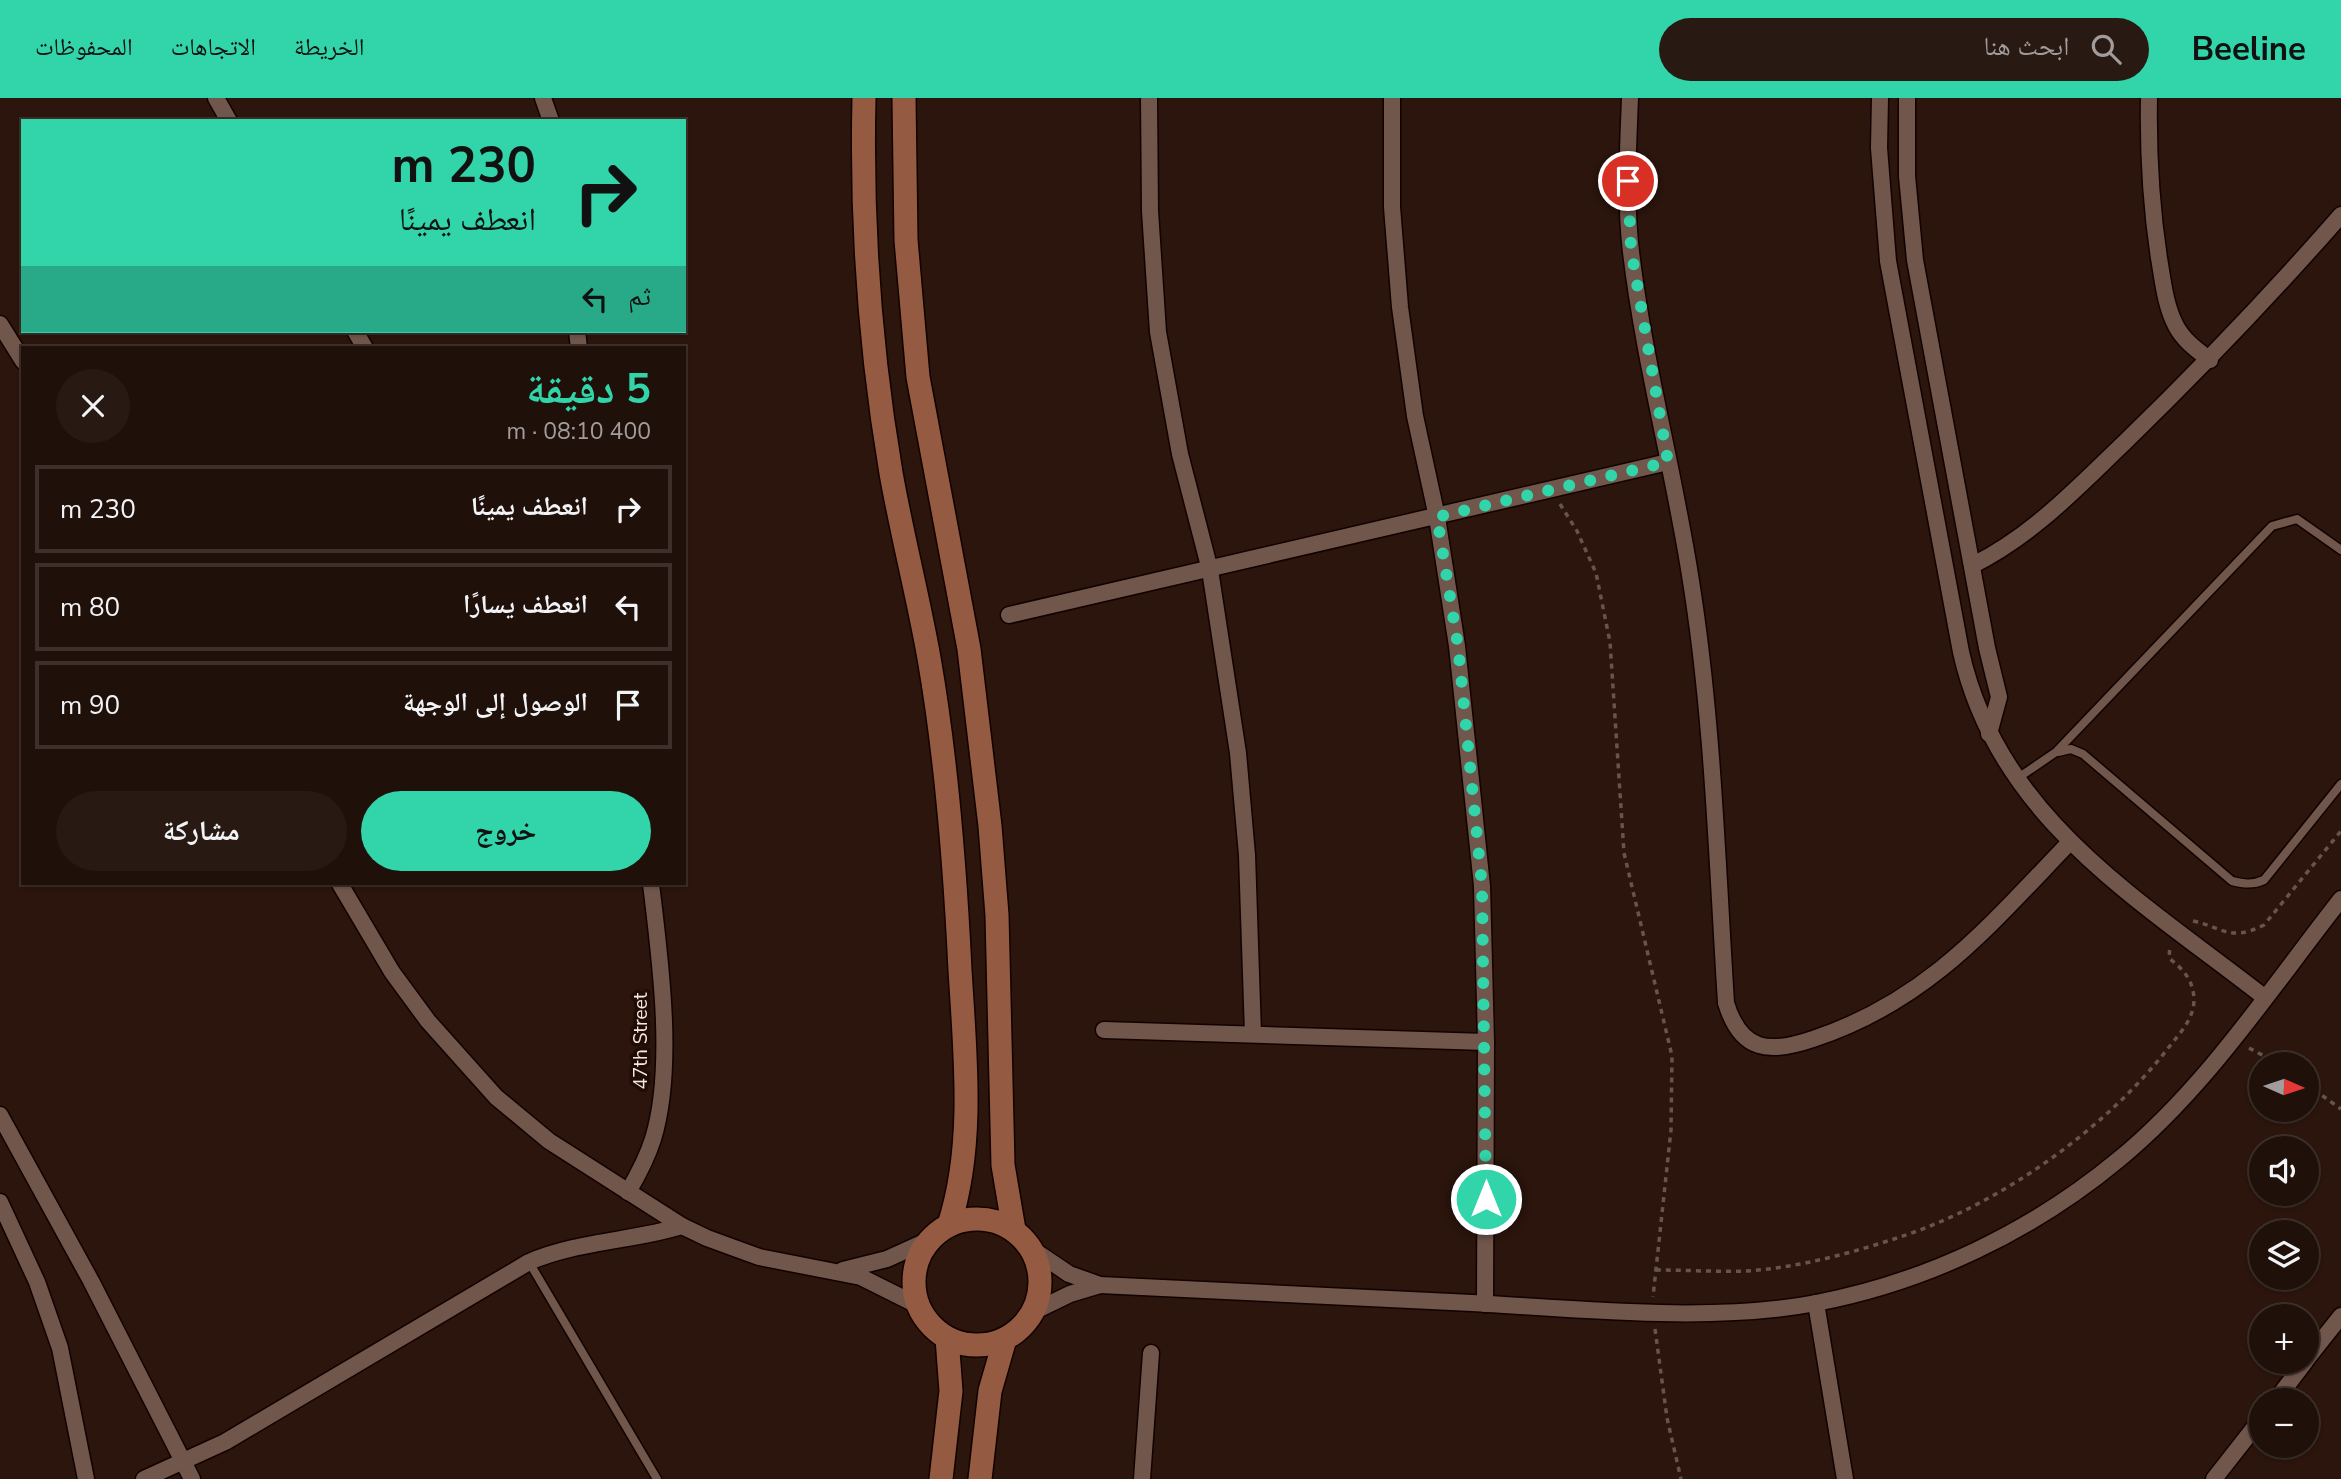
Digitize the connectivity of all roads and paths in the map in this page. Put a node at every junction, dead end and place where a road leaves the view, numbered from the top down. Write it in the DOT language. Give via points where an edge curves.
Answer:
graph roads {
  1 [pos="216,98"];
  2 [pos="544,98"];
  3 [pos="864,98"];
  4 [pos="904,98"];
  5 [pos="1149,98"];
  6 [pos="1392,98"];
  7 [pos="1630,98"];
  8 [pos="1880,98"];
  9 [pos="1907,98"];
  10 [pos="2149,98"];
  11 [pos="228,119"];
  12 [pos="550,119"];
  13 [pos="2341,215"];
  14 [pos="0,324"];
  15 [pos="21,358"];
  16 [pos="2210,359"];
  17 [pos="1668,462"];
  18 [pos="1551,490"];
  19 [pos="1437,517"];
  20 [pos="2341,550"];
  21 [pos="1973,565"];
  22 [pos="1210,570"];
  23 [pos="1009,615"];
  24 [pos="1989,734"];
  25 [pos="2056,752"];
  26 [pos="2015,780"];
  27 [pos="2341,784"];
  28 [pos="2341,831"];
  29 [pos="2069,843"];
  30 [pos="341,885"];
  31 [pos="651,885"];
  32 [pos="2341,900"];
  33 [pos="2181,932"];
  34 [pos="2264,997"];
  35 [pos="1104,1030"];
  36 [pos="1253,1034"];
  37 [pos="2231,1041"];
  38 [pos="1486,1042"];
  39 [pos="2258,1052"];
  40 [pos="2319,1093"];
  41 [pos="2341,1109"];
  42 [pos="0,1115"];
  43 [pos="628,1192"];
  44 [pos="0,1202"];
  45 [pos="682,1226"];
  46 [pos="1014,1230"];
  47 [pos="940,1232"];
  48 [pos="1032,1249"];
  49 [pos="529,1262"];
  50 [pos="1656,1270"];
  51 [pos="841,1271"];
  52 [pos="1100,1285"];
  53 [pos="1816,1303"];
  54 [pos="1485,1304"];
  55 [pos="919,1306"];
  56 [pos="1652,1310"];
  57 [pos="1033,1312"];
  58 [pos="2341,1316"];
  59 [pos="947,1338"];
  60 [pos="1005,1339"];
  61 [pos="2319,1344"];
  62 [pos="1151,1353"];
  63 [pos="2296,1374"];
  64 [pos="2285,1388"];
  65 [pos="2249,1434"];
  66 [pos="182,1460"];
  67 [pos="86,1479"];
  68 [pos="144,1479"];
  69 [pos="192,1479"];
  70 [pos="657,1479"];
  71 [pos="941,1479"];
  72 [pos="980,1479"];
  73 [pos="1142,1479"];
  74 [pos="1681,1479"];
  75 [pos="1845,1479"];
  76 [pos="2214,1479"];
  1 -- 11 [label="street"];
  2 -- 12 [label="street"];
  3 -- 47 [label="street" via="865,240 877,380 929,657 957,905 964,1143 960,1185"];
  4 -- 46 [label="street" via="906,240 918,377 969,649 989,813 997,915 1003,1165"];
  5 -- 22 [label="street" via="1158,332 1181,454"];
  6 -- 19 [label="street" via="1392,207 1400,307 1415,416"];
  7 -- 17 [label="street" via="1631,249"];
  8 -- 24 [label="street" via="1881,205 1888,261 1961,653 1975,705"];
  9 -- 21 [label="street" via="1907,176 1915,260"];
  10 -- 16 [label="street" via="2152,214 2166,300 2176,327"];
  13 -- 16 [label="street"];
  14 -- 15 [label="street"];
  16 -- 21 [label="street" via="2045,519"];
  17 -- 18 [label="street"];
  17 -- 29 [label="street" via="1703,674 1726,1003 1733,1024 1746,1040 1764,1048 1802,1043 1866,1019 1914,992 1967,948"];
  18 -- 19 [label="street"];
  18 -- 50 [label="path" via="1596,573 1610,642 1624,853 1672,1056 1671,1130"];
  19 -- 22 [label="street"];
  19 -- 38 [label="street" via="1458,646 1482,886"];
  20 -- 25 [label="lane" via="2297,519 2272,526"];
  21 -- 24 [label="street" via="1999,697"];
  22 -- 23 [label="street"];
  22 -- 36 [label="street" via="1241,778"];
  24 -- 26 [label="street"];
  25 -- 26 [label="lane"];
  25 -- 27 [label="lane" via="2071,749 2083,754 2231,881 2243,884 2264,880"];
  26 -- 29 [label="street"];
  28 -- 33 [label="path" via="2264,925 2232,934 2189,921"];
  29 -- 33 [label="street"];
  30 -- 43 [label="street" via="409,997 472,1073 549,1141"];
  31 -- 43 [label="street, 47th Street" via="662,1021 660,1110 653,1140"];
  32 -- 34 [label="street"];
  33 -- 34 [label="street"];
  33 -- 50 [label="path" via="2168,947 2169,958 2192,982 2194,1002 2189,1021 2116,1104 2017,1181 1913,1232 1839,1255 1747,1271"];
  34 -- 37 [label="street"];
  35 -- 36 [label="street"];
  36 -- 38 [label="street"];
  37 -- 39 [label="path"];
  37 -- 53 [label="street" via="2153,1129 2043,1214 1918,1275"];
  38 -- 54 [label="street"];
  40 -- 41 [label="path"];
  42 -- 66 [label="street" via="86,1270"];
  43 -- 45 [label="street"];
  44 -- 67 [label="street" via="37,1282 60,1348"];
  45 -- 49 [label="street" via="569,1248"];
  45 -- 51 [label="street" via="759,1256"];
  46 -- 47 [label="street" via="982,1218"];
  46 -- 48 [label="street"];
  47 -- 51 [label="street" via="887,1259"];
  47 -- 55 [label="street" via="917,1264"];
  48 -- 52 [label="street" via="1069,1274"];
  48 -- 57 [label="street" via="1041,1287"];
  49 -- 66 [label="street" via="225,1442"];
  49 -- 70 [label="lane"];
  50 -- 56 [label="path"];
  51 -- 55 [label="street" via="881,1285"];
  52 -- 54 [label="street"];
  52 -- 57 [label="street"];
  53 -- 56 [label="street" via="1735,1310"];
  53 -- 75 [label="street"];
  54 -- 56 [label="street"];
  55 -- 59 [label="street" via="931,1326"];
  56 -- 74 [label="path"];
  57 -- 60 [label="street"];
  58 -- 61 [label="street"];
  59 -- 60 [label="street" via="978,1346"];
  59 -- 71 [label="street" via="951,1391"];
  60 -- 72 [label="street" via="991,1382"];
  62 -- 73 [label="street"];
  63 -- 64 [label="street"];
  65 -- 76 [label="street"];
  66 -- 68 [label="street"];
  66 -- 69 [label="street"];
}
